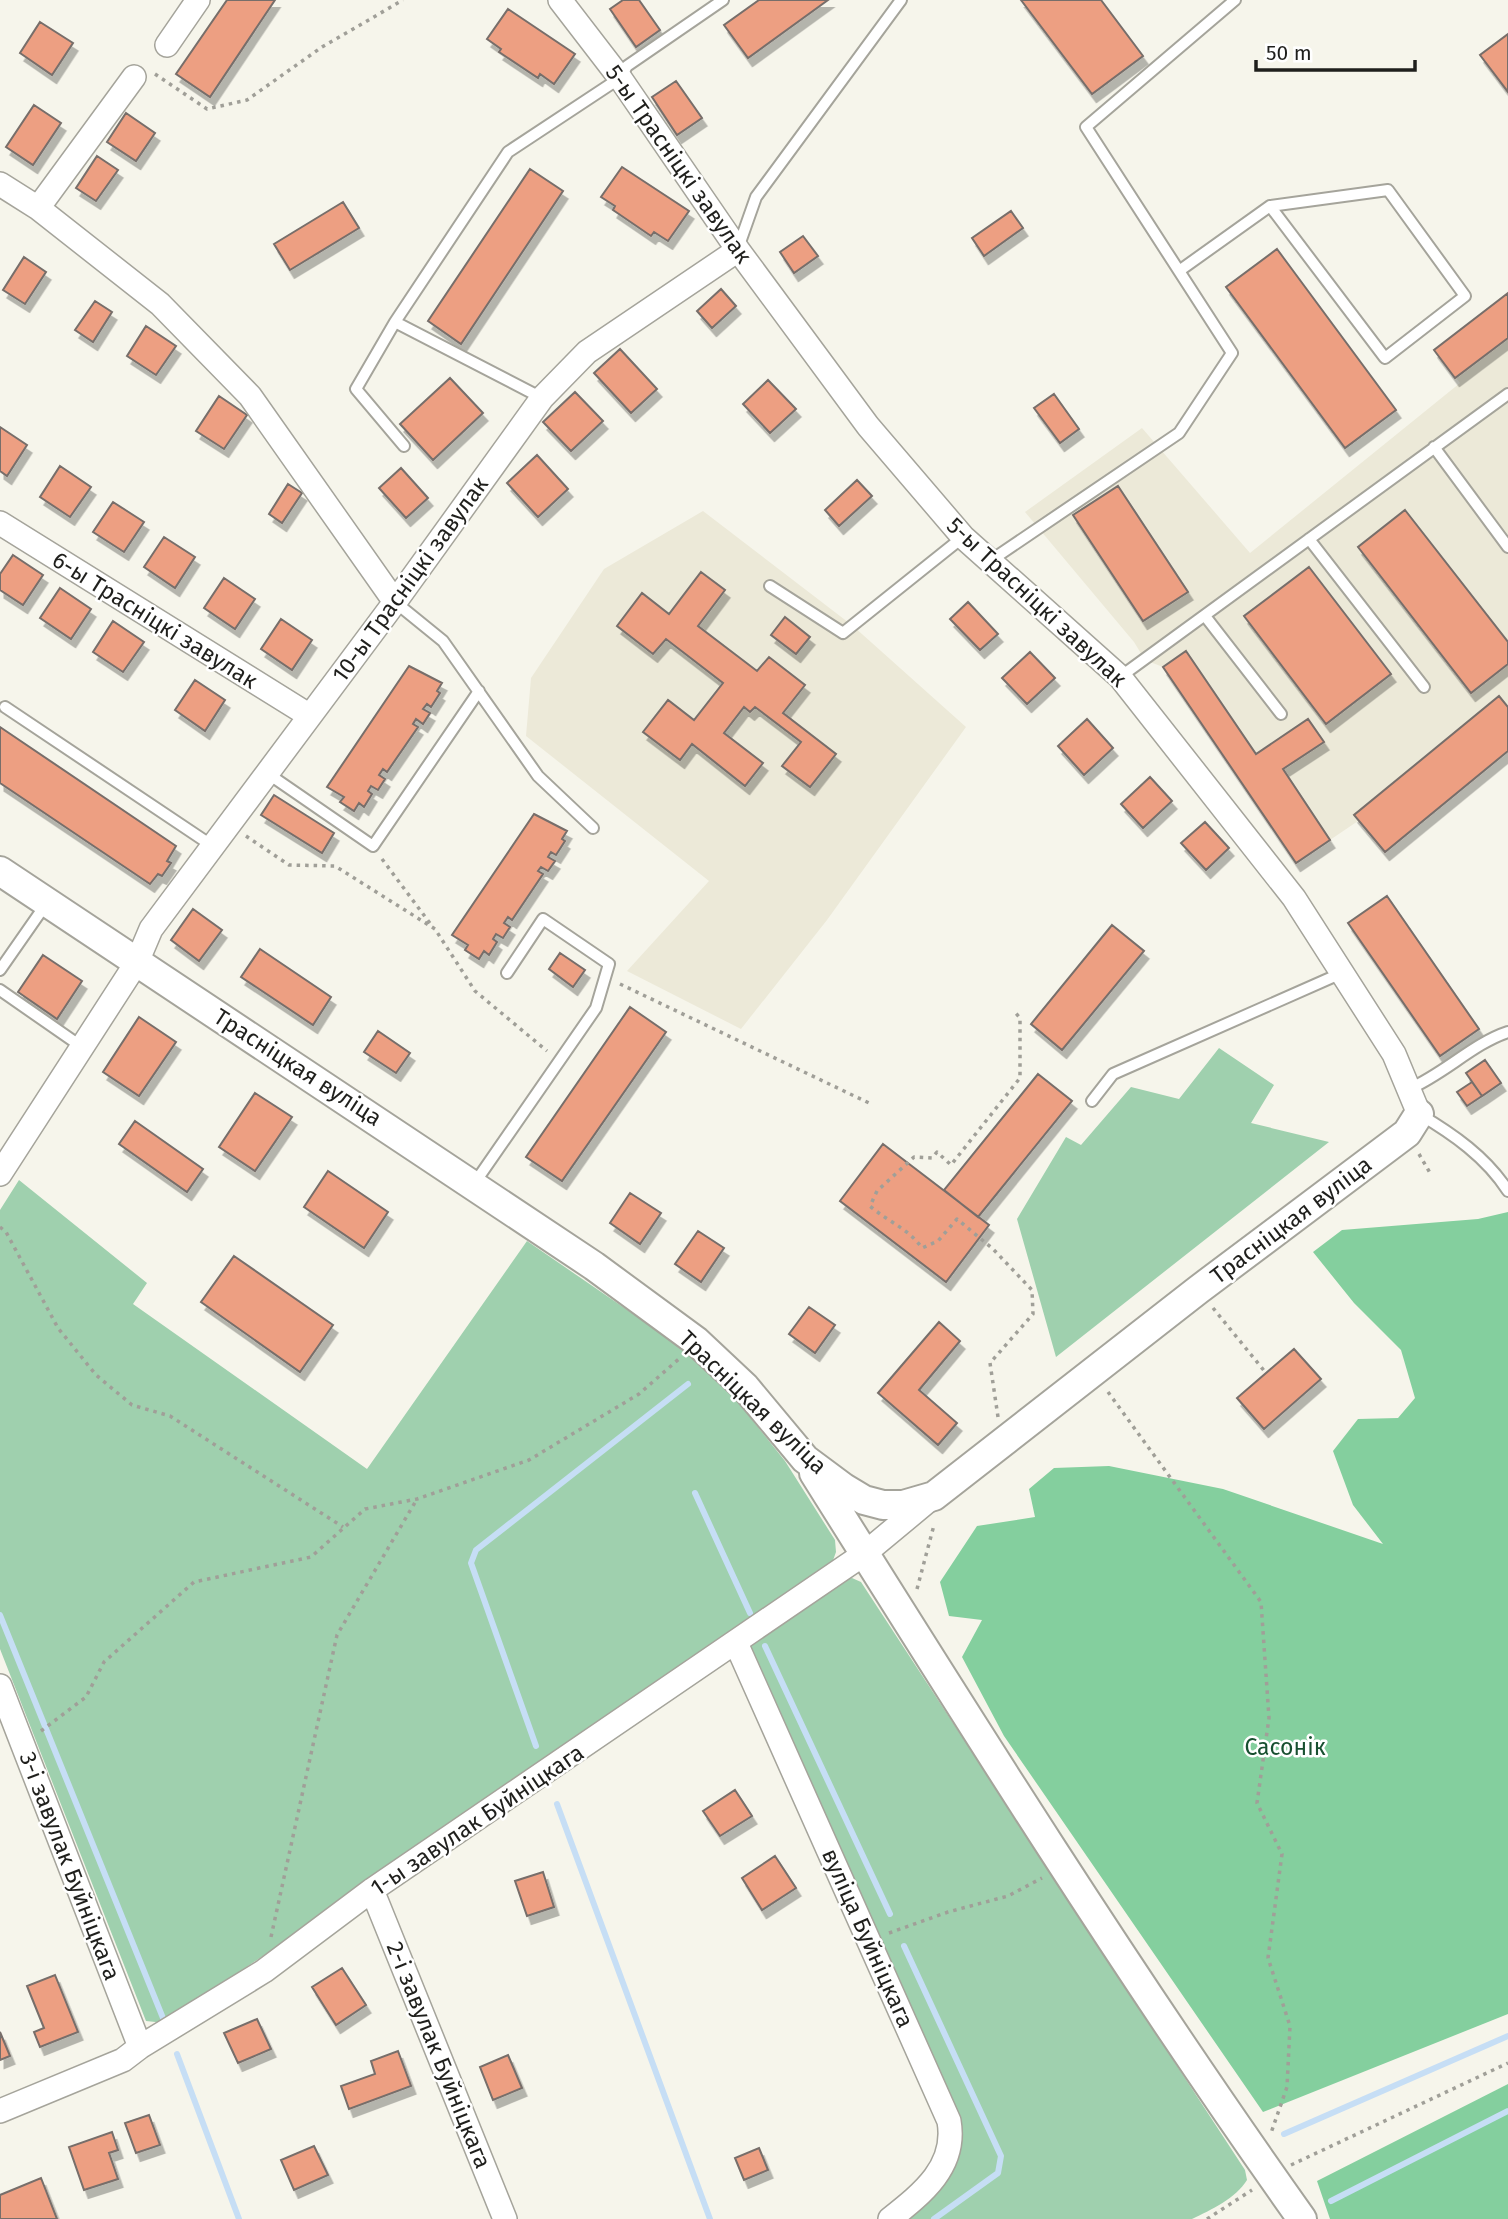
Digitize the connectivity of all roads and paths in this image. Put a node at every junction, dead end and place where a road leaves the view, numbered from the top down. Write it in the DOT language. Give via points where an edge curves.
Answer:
graph roads {
  1 [pos="198,0"];
  2 [pos="403,0"];
  3 [pos="560,0"];
  4 [pos="723,0"];
  5 [pos="900,0"];
  6 [pos="1235,0"];
  7 [pos="167,45"];
  8 [pos="143,75"];
  9 [pos="620,78"];
  10 [pos="0,184"];
  11 [pos="1270,206"];
  12 [pos="38,208"];
  13 [pos="738,250"];
  14 [pos="1179,271"];
  15 [pos="394,322"];
  16 [pos="1508,394"];
  17 [pos="542,398"];
  18 [pos="404,446"];
  19 [pos="1434,447"];
  20 [pos="0,523"];
  21 [pos="963,537"];
  22 [pos="1309,539"];
  23 [pos="1508,547"];
  24 [pos="990,561"];
  25 [pos="770,586"];
  26 [pos="395,602"];
  27 [pos="1205,616"];
  28 [pos="1120,677"];
  29 [pos="1424,687"];
  30 [pos="479,691"];
  31 [pos="5,707"];
  32 [pos="1281,714"];
  33 [pos="310,716"];
  34 [pos="267,773"];
  35 [pos="230,825"];
  36 [pos="593,828"];
  37 [pos="373,846"];
  38 [pos="214,847"];
  39 [pos="0,871"];
  40 [pos="48,902"];
  41 [pos="435,929"];
  42 [pos="138,962"];
  43 [pos="0,970"];
  44 [pos="1344,972"];
  45 [pos="507,973"];
  46 [pos="605,977"];
  47 [pos="0,990"];
  48 [pos="1014,1012"];
  49 [pos="1508,1032"];
  50 [pos="82,1047"];
  51 [pos="559,1061"];
  52 [pos="1091,1101"];
  53 [pos="1414,1101"];
  54 [pos="869,1103"];
  55 [pos="0,1174"];
  56 [pos="474,1184"];
  57 [pos="1508,1191"];
  58 [pos="0,1227"];
  59 [pos="1198,1290"];
  60 [pos="696,1341"];
  61 [pos="1094,1372"];
  62 [pos="1266,1373"];
  63 [pos="1002,1443"];
  64 [pos="805,1459"];
  65 [pos="417,1499"];
  66 [pos="936,1505"];
  67 [pos="343,1527"];
  68 [pos="864,1554"];
  69 [pos="908,1625"];
  70 [pos="736,1643"];
  71 [pos="0,1686"];
  72 [pos="40,1732"];
  73 [pos="1069,1871"];
  74 [pos="372,1890"];
  75 [pos="870,1940"];
  76 [pos="264,1971"];
  77 [pos="140,2047"];
  78 [pos="1508,2063"];
  79 [pos="0,2111"];
  80 [pos="1267,2169"];
  81 [pos="505,2219"];
  82 [pos="890,2219"];
  83 [pos="1207,2219"];
  84 [pos="1302,2219"];
  1 -- 7 [label="street"];
  2 -- 8 [label="path" via="322,47 247,100 207,109"];
  3 -- 9 [label="street, 5-ы Трасніцкі завулак"];
  4 -- 9 [label="lane" via="627,66"];
  5 -- 13 [label="lane" via="756,197"];
  6 -- 14 [label="lane" via="1086,127"];
  8 -- 12 [label="street"];
  9 -- 13 [label="street, 5-ы Трасніцкі завулак"];
  9 -- 15 [label="lane" via="508,152"];
  10 -- 12 [label="street"];
  11 -- 11 [label="lane" via="1388,190 1465,296 1385,358"];
  11 -- 14 [label="lane"];
  12 -- 26 [label="street" via="160,304 250,396"];
  13 -- 17 [label="street, 10-ы Трасніцкі завулак" via="587,352"];
  13 -- 21 [label="street, 5-ы Трасніцкі завулак" via="867,426"];
  14 -- 24 [label="lane" via="1232,353 1179,433"];
  15 -- 17 [label="lane"];
  15 -- 18 [label="lane" via="356,389"];
  16 -- 19 [label="lane"];
  17 -- 26 [label="street, 10-ы Трасніцкі завулак"];
  19 -- 22 [label="lane"];
  19 -- 23 [label="lane"];
  20 -- 33 [label="street, 6-ы Трасніцкі завулак"];
  21 -- 24 [label="street, 5-ы Трасніцкі завулак"];
  21 -- 25 [label="lane" via="843,634"];
  22 -- 27 [label="lane"];
  22 -- 29 [label="lane"];
  24 -- 28 [label="street, 5-ы Трасніцкі завулак"];
  26 -- 30 [label="lane" via="443,641"];
  26 -- 33 [label="street, 10-ы Трасніцкі завулак"];
  27 -- 28 [label="lane"];
  27 -- 32 [label="lane"];
  28 -- 44 [label="street, 5-ы Трасніцкі завулак" via="1294,898"];
  30 -- 36 [label="lane" via="538,776"];
  30 -- 37 [label="lane"];
  31 -- 38 [label="lane"];
  33 -- 34 [label="street, 10-ы Трасніцкі завулак"];
  34 -- 35 [label="street, 10-ы Трасніцкі завулак"];
  34 -- 37 [label="lane"];
  35 -- 38 [label="street, 10-ы Трасніцкі завулак"];
  35 -- 41 [label="path" via="289,866 335,866"];
  37 -- 41 [label="path"];
  38 -- 42 [label="street, 10-ы Трасніцкі завулак" via="151,929"];
  39 -- 40 [label="street, Трасніцкая вуліца"];
  40 -- 42 [label="street, Трасніцкая вуліца"];
  40 -- 43 [label="lane"];
  41 -- 51 [label="path" via="475,991"];
  42 -- 50 [label="street"];
  42 -- 56 [label="street, Трасніцкая вуліца"];
  44 -- 52 [label="lane" via="1113,1074"];
  44 -- 53 [label="street, 5-ы Трасніцкі завулак" via="1394,1054"];
  45 -- 46 [label="lane" via="543,919 609,964"];
  46 -- 51 [label="lane" via="596,1008"];
  46 -- 54 [label="path"];
  47 -- 50 [label="lane"];
  48 -- 63 [label="path" via="1020,1018 1020,1079 951,1165 937,1152 932,1158 914,1157 877,1191 870,1206 885,1220 913,1234 922,1248 938,1241 957,1219 1032,1290 1033,1314 990,1363"];
  49 -- 53 [label="lane" via="1493,1037 1435,1077"];
  50 -- 55 [label="street"];
  51 -- 56 [label="lane"];
  53 -- 57 [label="lane" via="1457,1137"];
  53 -- 59 [label="street, Трасніцкая вуліца" via="1407,1133"];
  56 -- 60 [label="street, Трасніцкая вуліца"];
  58 -- 67 [label="path" via="58,1328 96,1375 132,1405 170,1416"];
  59 -- 61 [label="street, Трасніцкая вуліца"];
  59 -- 62 [label="path"];
  60 -- 64 [label="street, Трасніцкая вуліца" via="745,1387"];
  60 -- 65 [label="path" via="639,1394 529,1460"];
  61 -- 63 [label="street, Трасніцкая вуліца"];
  61 -- 80 [label="path" via="1261,1602 1269,1718 1257,1803 1282,1854 1268,1958 1290,2025 1287,2087"];
  63 -- 66 [label="street, Трасніцкая вуліца"];
  64 -- 66 [label="street, Трасніцкая вуліца" via="864,1500 883,1505"];
  64 -- 68 [label="street"];
  65 -- 67 [label="path" via="365,1509"];
  65 -- 76 [label="path" via="337,1635"];
  66 -- 68 [label="street, 1-ы завулак Буйніцкага"];
  66 -- 69 [label="path"];
  67 -- 72 [label="path" via="311,1557 194,1582 104,1662 86,1697"];
  68 -- 69 [label="street"];
  68 -- 70 [label="street, 1-ы завулак Буйніцкага"];
  69 -- 73 [label="street"];
  70 -- 74 [label="street, 1-ы завулак Буйніцкага"];
  70 -- 75 [label="street, вуліца Буйніцкага"];
  71 -- 77 [label="street, 3-і завулак Буйніцкага"];
  73 -- 75 [label="path" via="1035,1880 1008,1896"];
  73 -- 80 [label="street"];
  74 -- 76 [label="street, 1-ы завулак Буйніцкага"];
  74 -- 81 [label="street, 2-і завулак Буйніцкага"];
  75 -- 82 [label="street, вуліца Буйніцкага" via="949,2121 953,2140 936,2178"];
  76 -- 77 [label="street, 1-ы завулак Буйніцкага"];
  77 -- 79 [label="street, 1-ы завулак Буйніцкага" via="123,2060"];
  78 -- 80 [label="path" via="1304,2157"];
  80 -- 83 [label="path"];
  80 -- 84 [label="street"];
}
